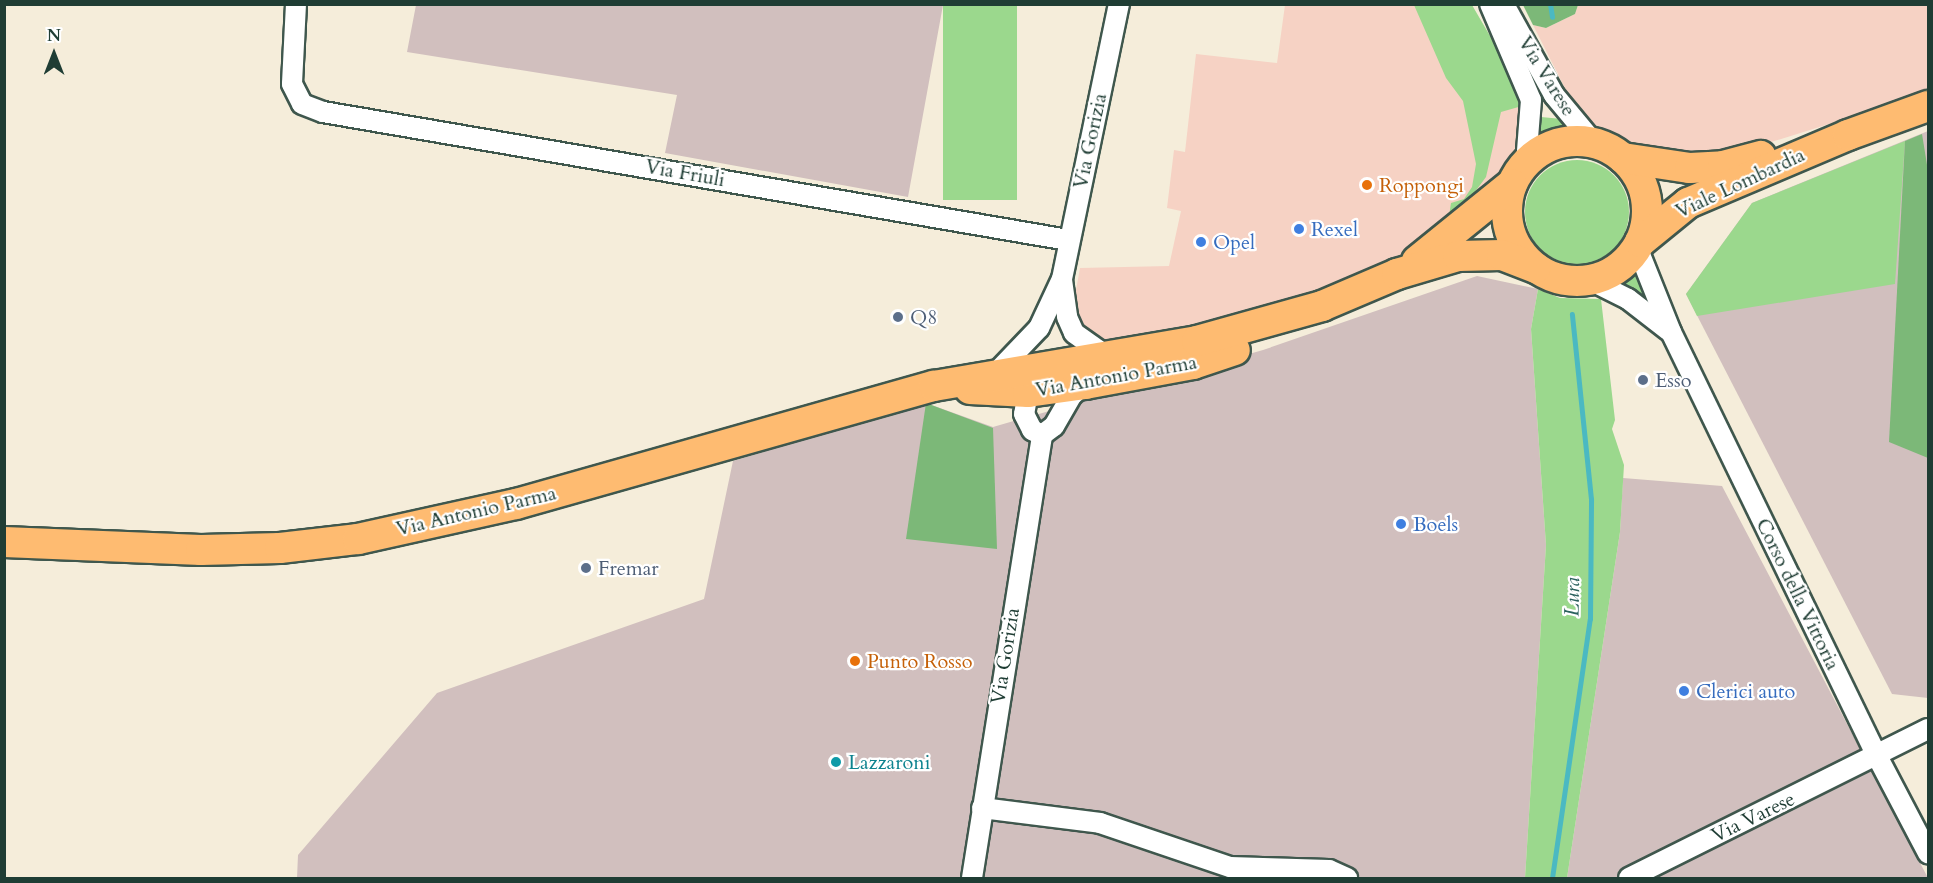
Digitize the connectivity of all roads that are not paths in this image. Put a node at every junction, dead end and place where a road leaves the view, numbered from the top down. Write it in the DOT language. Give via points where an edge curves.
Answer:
graph roads {
  1 [pos="296,4"];
  2 [pos="1119,4"];
  3 [pos="1490,4"];
  4 [pos="1504,4"];
  5 [pos="1929,106"];
  6 [pos="1848,135"];
  7 [pos="1594,143"];
  8 [pos="1623,158"];
  9 [pos="1519,173"];
  10 [pos="1068,240"];
  11 [pos="1639,245"];
  12 [pos="1536,268"];
  13 [pos="1397,274"];
  14 [pos="1062,279"];
  15 [pos="1590,280"];
  16 [pos="1322,306"];
  17 [pos="1671,333"];
  18 [pos="1109,358"];
  19 [pos="996,373"];
  20 [pos="1085,384"];
  21 [pos="934,386"];
  22 [pos="1028,392"];
  23 [pos="1042,435"];
  24 [pos="4,542"];
  25 [pos="1929,729"];
  26 [pos="1877,756"];
  27 [pos="982,808"];
  28 [pos="1929,853"];
  29 [pos="972,879"];
  30 [pos="1347,879"];
  31 [pos="1629,879"];
  1 -- 10 [label="street, Via Friuli" via="292,84 302,104 323,112"];
  2 -- 10 [label="street, Via Gorizia"];
  3 -- 9 [label="street, Via Varese" via="1531,100"];
  4 -- 7 [label="street, Via Varese" via="1554,95"];
  5 -- 6 [label="main road, Viale Lombardia"];
  6 -- 8 [label="main road, Viale Lombardia" via="1712,167 1665,167"];
  6 -- 11 [label="main road, Viale Lombardia" via="1688,203"];
  7 -- 8 [label="main road"];
  7 -- 9 [label="main road" via="1557,144"];
  8 -- 11 [label="main road" via="1638,177 1646,201 1646,226"];
  9 -- 12 [label="main road" via="1507,210 1510,230 1518,249"];
  9 -- 13 [label="main road, Via Antonio Parma" via="1447,239"];
  10 -- 14 [label="street, Via Gorizia"];
  11 -- 15 [label="main road" via="1616,269"];
  11 -- 17 [label="street, Corso della Vittoria"];
  12 -- 13 [label="main road, Via Antonio Parma" via="1502,255 1475,253"];
  12 -- 15 [label="main road" via="1562,279"];
  13 -- 16 [label="main road, Via Antonio Parma"];
  14 -- 18 [label="street, Via Gorizia" via="1067,317 1074,333"];
  14 -- 19 [label="street, Via Gorizia" via="1039,328"];
  15 -- 17 [label="street, Corso della Vittoria" via="1628,299"];
  16 -- 18 [label="main road, Via Antonio Parma" via="1197,341"];
  16 -- 20 [label="main road, Via Antonio Parma" via="1290,327 1203,361"];
  17 -- 26 [label="street, Corso della Vittoria"];
  18 -- 19 [label="main road, Via Antonio Parma"];
  18 -- 22 [label="street" via="1098,365 1054,374"];
  19 -- 21 [label="main road, Via Antonio Parma"];
  20 -- 22 [label="main road, Via Antonio Parma"];
  20 -- 23 [label="street" via="1071,396 1054,426"];
  21 -- 22 [label="main road, Via Antonio Parma"];
  21 -- 24 [label="main road, Via Antonio Parma" via="516,504 358,539 280,548 201,550"];
  22 -- 23 [label="street" via="1023,406 1026,421"];
  23 -- 27 [label="street, Via Gorizia"];
  25 -- 26 [label="street, Via Varese"];
  26 -- 28 [label="street, Corso della Vittoria"];
  26 -- 31 [label="street, Via Varese"];
  27 -- 29 [label="street, Via Gorizia"];
  27 -- 30 [label="street" via="1100,823 1230,867 1329,870"];
}
